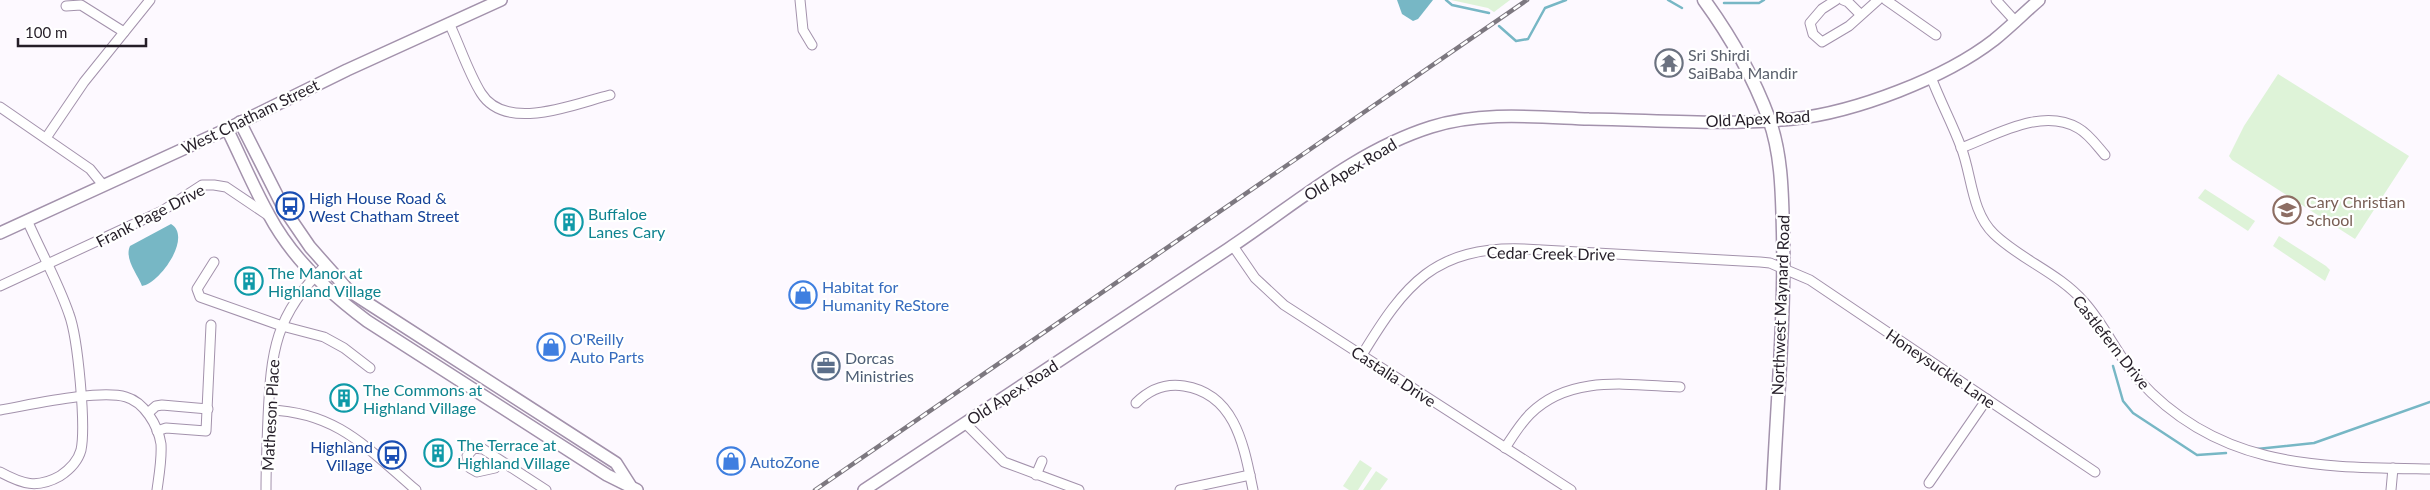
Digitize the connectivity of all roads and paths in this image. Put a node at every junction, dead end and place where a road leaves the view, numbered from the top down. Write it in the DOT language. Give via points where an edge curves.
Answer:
graph roads {
  1 [pos="150,0"];
  2 [pos="499,0"];
  3 [pos="800,0"];
  4 [pos="1704,0"];
  5 [pos="1836,0"];
  6 [pos="1843,0"];
  7 [pos="1878,0"];
  8 [pos="1886,0"];
  9 [pos="1996,0"];
  10 [pos="2039,0"];
  11 [pos="66,6"];
  12 [pos="1860,14"];
  13 [pos="2016,22"];
  14 [pos="449,23"];
  15 [pos="124,32"];
  16 [pos="1936,35"];
  17 [pos="812,44"];
  18 [pos="1931,77"];
  19 [pos="610,95"];
  20 [pos="0,107"];
  21 [pos="1770,121"];
  22 [pos="240,122"];
  23 [pos="227,129"];
  24 [pos="46,138"];
  25 [pos="1961,148"];
  26 [pos="2105,155"];
  27 [pos="103,185"];
  28 [pos="269,216"];
  29 [pos="27,220"];
  30 [pos="0,233"];
  31 [pos="1233,246"];
  32 [pos="214,262"];
  33 [pos="47,265"];
  34 [pos="326,266"];
  35 [pos="1784,269"];
  36 [pos="315,276"];
  37 [pos="0,286"];
  38 [pos="212,325"];
  39 [pos="282,326"];
  40 [pos="1362,355"];
  41 [pos="370,368"];
  42 [pos="1680,387"];
  43 [pos="81,397"];
  44 [pos="1987,399"];
  45 [pos="1136,403"];
  46 [pos="208,409"];
  47 [pos="0,410"];
  48 [pos="269,410"];
  49 [pos="148,413"];
  50 [pos="965,423"];
  51 [pos="157,430"];
  52 [pos="1505,448"];
  53 [pos="1042,460"];
  54 [pos="501,461"];
  55 [pos="2393,468"];
  56 [pos="2430,469"];
  57 [pos="0,472"];
  58 [pos="2095,472"];
  59 [pos="1036,475"];
  60 [pos="1250,475"];
  61 [pos="1929,483"];
  62 [pos="1058,487"];
  63 [pos="632,489"];
  64 [pos="157,490"];
  65 [pos="266,490"];
  66 [pos="416,490"];
  67 [pos="546,490"];
  68 [pos="864,490"];
  69 [pos="1079,490"];
  70 [pos="1180,490"];
  71 [pos="1253,490"];
  72 [pos="1571,490"];
  73 [pos="1773,490"];
  74 [pos="2391,490"];
  1 -- 15 [label="street"];
  2 -- 14 [label="main road, West Chatham Street"];
  3 -- 17 [label="street" via="803,30"];
  4 -- 21 [label="main road, Northwest Maynard Road" via="1740,54"];
  5 -- 12 [label="street" via="1822,9 1810,23 1818,40 1826,41 1838,34"];
  6 -- 12 [label="street"];
  7 -- 12 [label="street"];
  8 -- 16 [label="street"];
  9 -- 13 [label="street"];
  10 -- 13 [label="main road, Old Apex Road"];
  11 -- 15 [label="street" via="81,5"];
  13 -- 18 [label="main road, Old Apex Road" via="1992,41"];
  14 -- 19 [label="street" via="482,95 505,112 533,113"];
  14 -- 22 [label="main road, West Chatham Street"];
  15 -- 24 [label="street"];
  18 -- 21 [label="main road, Old Apex Road" via="1826,113"];
  18 -- 25 [label="street, Castlefern Drive"];
  20 -- 24 [label="street"];
  21 -- 31 [label="main road, Old Apex Road" via="1490,116 1433,126 1353,163"];
  21 -- 35 [label="main road, Northwest Maynard Road" via="1779,164"];
  22 -- 23 [label="main road, West Chatham Street"];
  22 -- 34 [label="main road" via="284,209"];
  23 -- 27 [label="main road, West Chatham Street"];
  23 -- 28 [label="main road"];
  24 -- 27 [label="street" via="94,171"];
  25 -- 26 [label="street" via="2033,122 2053,120 2080,129"];
  25 -- 55 [label="street, Castlefern Drive" via="1986,226 2083,300 2137,378 2175,414 2210,436 2267,457"];
  27 -- 29 [label="main road, West Chatham Street"];
  28 -- 33 [label="street, Frank Page Drive" via="226,187 202,185 162,211"];
  28 -- 36 [label="main road"];
  29 -- 30 [label="main road, West Chatham Street"];
  29 -- 33 [label="street"];
  31 -- 40 [label="street, Castalia Drive" via="1255,278 1276,299"];
  31 -- 50 [label="main road, Old Apex Road"];
  32 -- 39 [label="street" via="197,287 198,295"];
  33 -- 37 [label="street, Frank Page Drive"];
  33 -- 43 [label="street" via="73,326"];
  34 -- 36 [label="street, Matheson Place"];
  34 -- 63 [label="main road" via="349,291 368,304 616,463"];
  35 -- 40 [label="street, Cedar Creek Drive" via="1756,261 1524,249 1472,252 1435,268 1408,288"];
  35 -- 44 [label="street, Honeysuckle Lane" via="1810,280"];
  35 -- 73 [label="main road, Northwest Maynard Road"];
  36 -- 39 [label="street, Matheson Place"];
  36 -- 63 [label="main road" via="367,321"];
  38 -- 46 [label="street"];
  39 -- 41 [label="street" via="335,342"];
  39 -- 48 [label="street, Matheson Place" via="272,357"];
  40 -- 52 [label="street, Castalia Drive"];
  42 -- 52 [label="street" via="1612,384 1575,388 1556,395 1531,412"];
  43 -- 47 [label="street"];
  43 -- 49 [label="street" via="127,397"];
  43 -- 57 [label="street" via="81,450 71,467 56,478 33,485 16,481"];
  44 -- 58 [label="street, Honeysuckle Lane"];
  44 -- 61 [label="street"];
  45 -- 60 [label="street" via="1148,391 1176,385 1213,396 1229,411 1235,423"];
  46 -- 49 [label="street" via="162,405"];
  46 -- 51 [label="street" via="206,431"];
  48 -- 65 [label="street, Matheson Place"];
  48 -- 66 [label="street" via="308,415 337,426"];
  49 -- 51 [label="street"];
  50 -- 59 [label="street" via="996,456"];
  50 -- 68 [label="main road, Old Apex Road"];
  51 -- 64 [label="street" via="160,444"];
  52 -- 72 [label="street, Castalia Drive"];
  53 -- 59 [label="street"];
  54 -- 67 [label="street"];
  55 -- 56 [label="street, Castlefern Drive"];
  55 -- 74 [label="street"];
  59 -- 62 [label="street"];
  60 -- 70 [label="street"];
  60 -- 71 [label="street"];
  62 -- 69 [label="street"];
}
